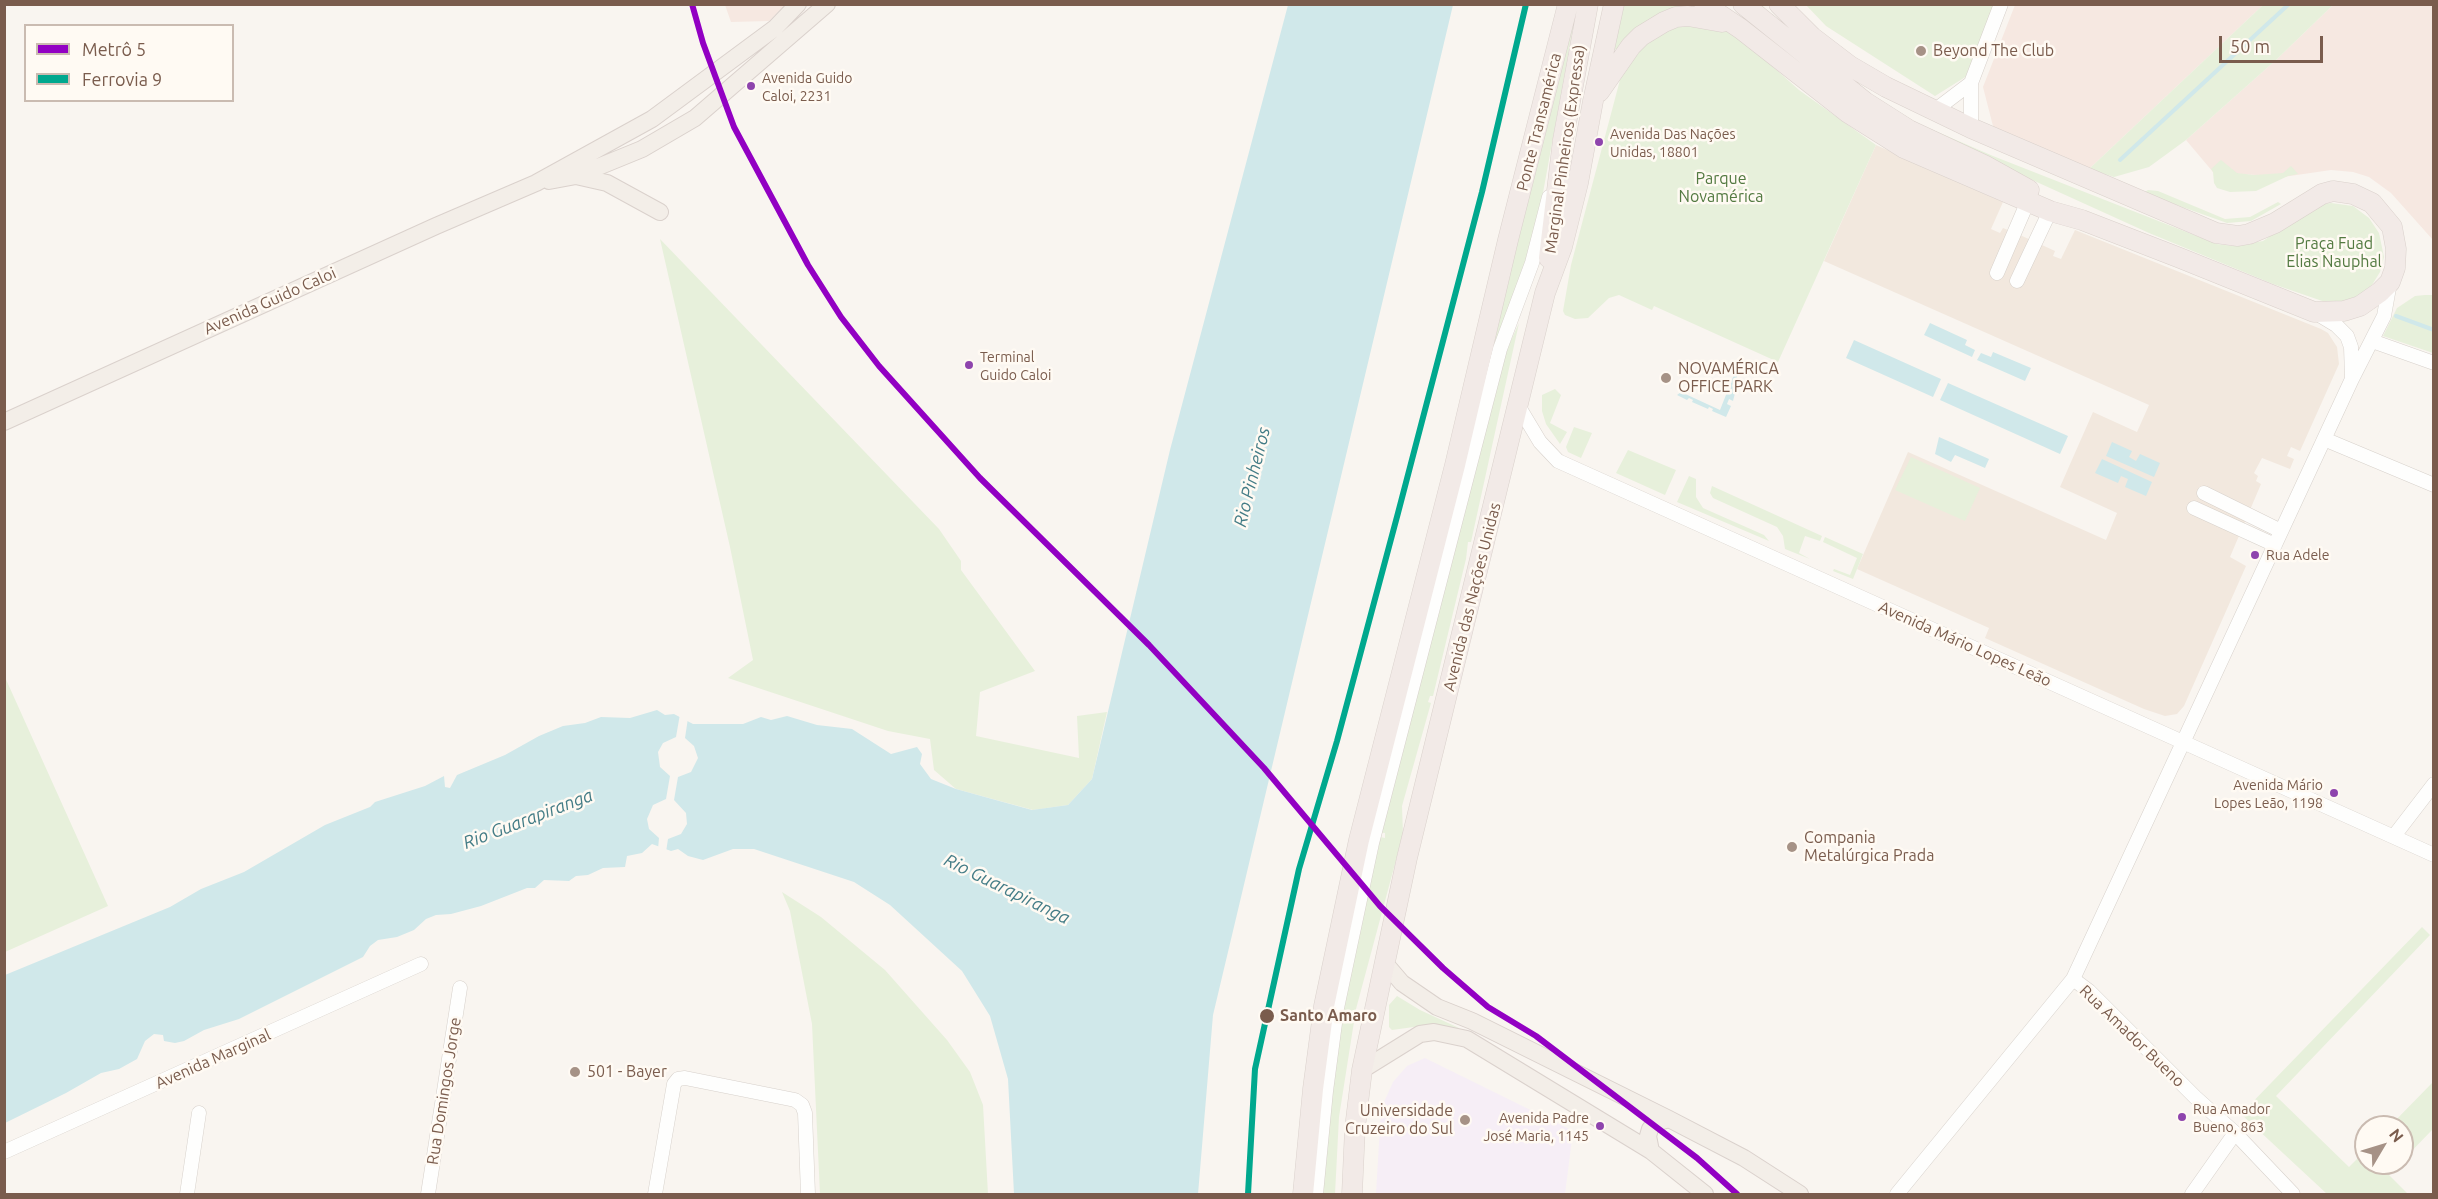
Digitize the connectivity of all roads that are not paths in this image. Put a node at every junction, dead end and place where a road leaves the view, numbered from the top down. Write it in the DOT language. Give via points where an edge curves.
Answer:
graph roads {
  1 [pos="798,4"];
  2 [pos="827,4"];
  3 [pos="1568,4"];
  4 [pos="1588,4"];
  5 [pos="1614,4"];
  6 [pos="1704,4"];
  7 [pos="1743,4"];
  8 [pos="1779,4"];
  9 [pos="2001,4"];
  10 [pos="1741,29"];
  11 [pos="1971,82"];
  12 [pos="1593,101"];
  13 [pos="1935,111"];
  14 [pos="652,119"];
  15 [pos="1971,128"];
  16 [pos="1563,140"];
  17 [pos="642,149"];
  18 [pos="576,176"];
  19 [pos="536,183"];
  20 [pos="2028,201"];
  21 [pos="2050,211"];
  22 [pos="660,212"];
  23 [pos="2082,220"];
  24 [pos="1997,273"];
  25 [pos="2017,281"];
  26 [pos="2390,282"];
  27 [pos="1545,293"];
  28 [pos="2314,312"];
  29 [pos="2372,341"];
  30 [pos="2433,363"];
  31 [pos="2352,379"];
  32 [pos="1519,407"];
  33 [pos="4,422"];
  34 [pos="2324,439"];
  35 [pos="2433,485"];
  36 [pos="2204,493"];
  37 [pos="2194,508"];
  38 [pos="2281,531"];
  39 [pos="2275,545"];
  40 [pos="2183,742"];
  41 [pos="2433,784"];
  42 [pos="2394,836"];
  43 [pos="2433,855"];
  44 [pos="1384,962"];
  45 [pos="422,964"];
  46 [pos="2073,979"];
  47 [pos="459,988"];
  48 [pos="1362,1070"];
  49 [pos="199,1113"];
  50 [pos="1669,1119"];
  51 [pos="2235,1133"];
  52 [pos="1651,1151"];
  53 [pos="4,1152"];
  54 [pos="187,1194"];
  55 [pos="428,1194"];
  56 [pos="655,1194"];
  57 [pos="808,1194"];
  58 [pos="1304,1194"];
  59 [pos="1317,1194"];
  60 [pos="1352,1194"];
  61 [pos="1705,1194"];
  62 [pos="1800,1194"];
  63 [pos="1897,1194"];
  64 [pos="2192,1194"];
  65 [pos="2293,1194"];
  1 -- 14 [label="main road, Avenida Guido Caloi" via="775,28"];
  2 -- 17 [label="main road, Avenida Guido Caloi" via="695,118"];
  3 -- 58 [label="highway, Ponte Transamérica" via="1359,840 1324,1006"];
  4 -- 16 [label="highway, Marginal Pinheiros (Expressa)"];
  5 -- 12 [label="highway, Avenida das Nações Unidas"];
  6 -- 10 [label="highway"];
  7 -- 23 [label="highway" via="1865,102 1909,130 1984,165"];
  8 -- 13 [label="highway" via="1812,37 1850,66"];
  9 -- 11 [label="street"];
  10 -- 12 [label="highway" via="1706,17 1676,17 1664,22 1631,46"];
  10 -- 20 [label="highway" via="1847,112 1904,148"];
  11 -- 13 [label="street"];
  11 -- 15 [label="street"];
  12 -- 27 [label="highway, Avenida das Nações Unidas" via="1562,247"];
  13 -- 15 [label="highway"];
  14 -- 17 [label="main road"];
  14 -- 19 [label="main road, Avenida Guido Caloi"];
  15 -- 26 [label="highway" via="2227,236 2263,229 2322,194 2353,194 2372,202 2392,227 2396,249"];
  16 -- 27 [label="highway, Marginal Pinheiros (Expressa)"];
  16 -- 59 [label="street" via="1532,263 1500,350 1371,843 1337,1008"];
  17 -- 18 [label="main road, Avenida Guido Caloi"];
  18 -- 19 [label="main road, Avenida Guido Caloi"];
  18 -- 22 [label="main road" via="607,183"];
  19 -- 33 [label="main road, Avenida Guido Caloi"];
  20 -- 21 [label="highway"];
  20 -- 24 [label="street"];
  21 -- 23 [label="highway"];
  21 -- 25 [label="street"];
  23 -- 28 [label="highway"];
  26 -- 28 [label="highway" via="2360,306"];
  26 -- 29 [label="street" via="2384,316"];
  27 -- 32 [label="highway, Avenida das Nações Unidas"];
  28 -- 31 [label="street" via="2347,336"];
  29 -- 30 [label="street"];
  29 -- 31 [label="street"];
  31 -- 34 [label="street"];
  32 -- 40 [label="street, Avenida Mário Lopes Leão" via="1540,442 1558,461"];
  32 -- 44 [label="highway, Avenida das Nações Unidas"];
  34 -- 35 [label="street"];
  34 -- 38 [label="street"];
  36 -- 38 [label="street"];
  37 -- 39 [label="street"];
  38 -- 39 [label="street"];
  39 -- 40 [label="street"];
  40 -- 42 [label="street, Avenida Mário Lopes Leão"];
  40 -- 46 [label="street"];
  41 -- 42 [label="street"];
  42 -- 43 [label="street, Avenida Mário Lopes Leão"];
  44 -- 48 [label="highway, Avenida das Nações Unidas"];
  44 -- 50 [label="main road" via="1402,983 1437,1007"];
  45 -- 53 [label="street, Avenida Marginal"];
  46 -- 51 [label="street, Rua Amador Bueno"];
  46 -- 63 [label="street"];
  47 -- 55 [label="street, Rua Domingos Jorge"];
  48 -- 52 [label="main road" via="1420,1034 1434,1032 1467,1039"];
  48 -- 60 [label="highway, Avenida das Nações Unidas"];
  49 -- 54 [label="street"];
  50 -- 52 [label="main road" via="1650,1129"];
  50 -- 62 [label="main road" via="1744,1158"];
  51 -- 64 [label="street"];
  51 -- 65 [label="street, Rua Amador Bueno"];
  52 -- 61 [label="main road"];
  56 -- 57 [label="street" via="674,1084 685,1078 802,1104"];
}
